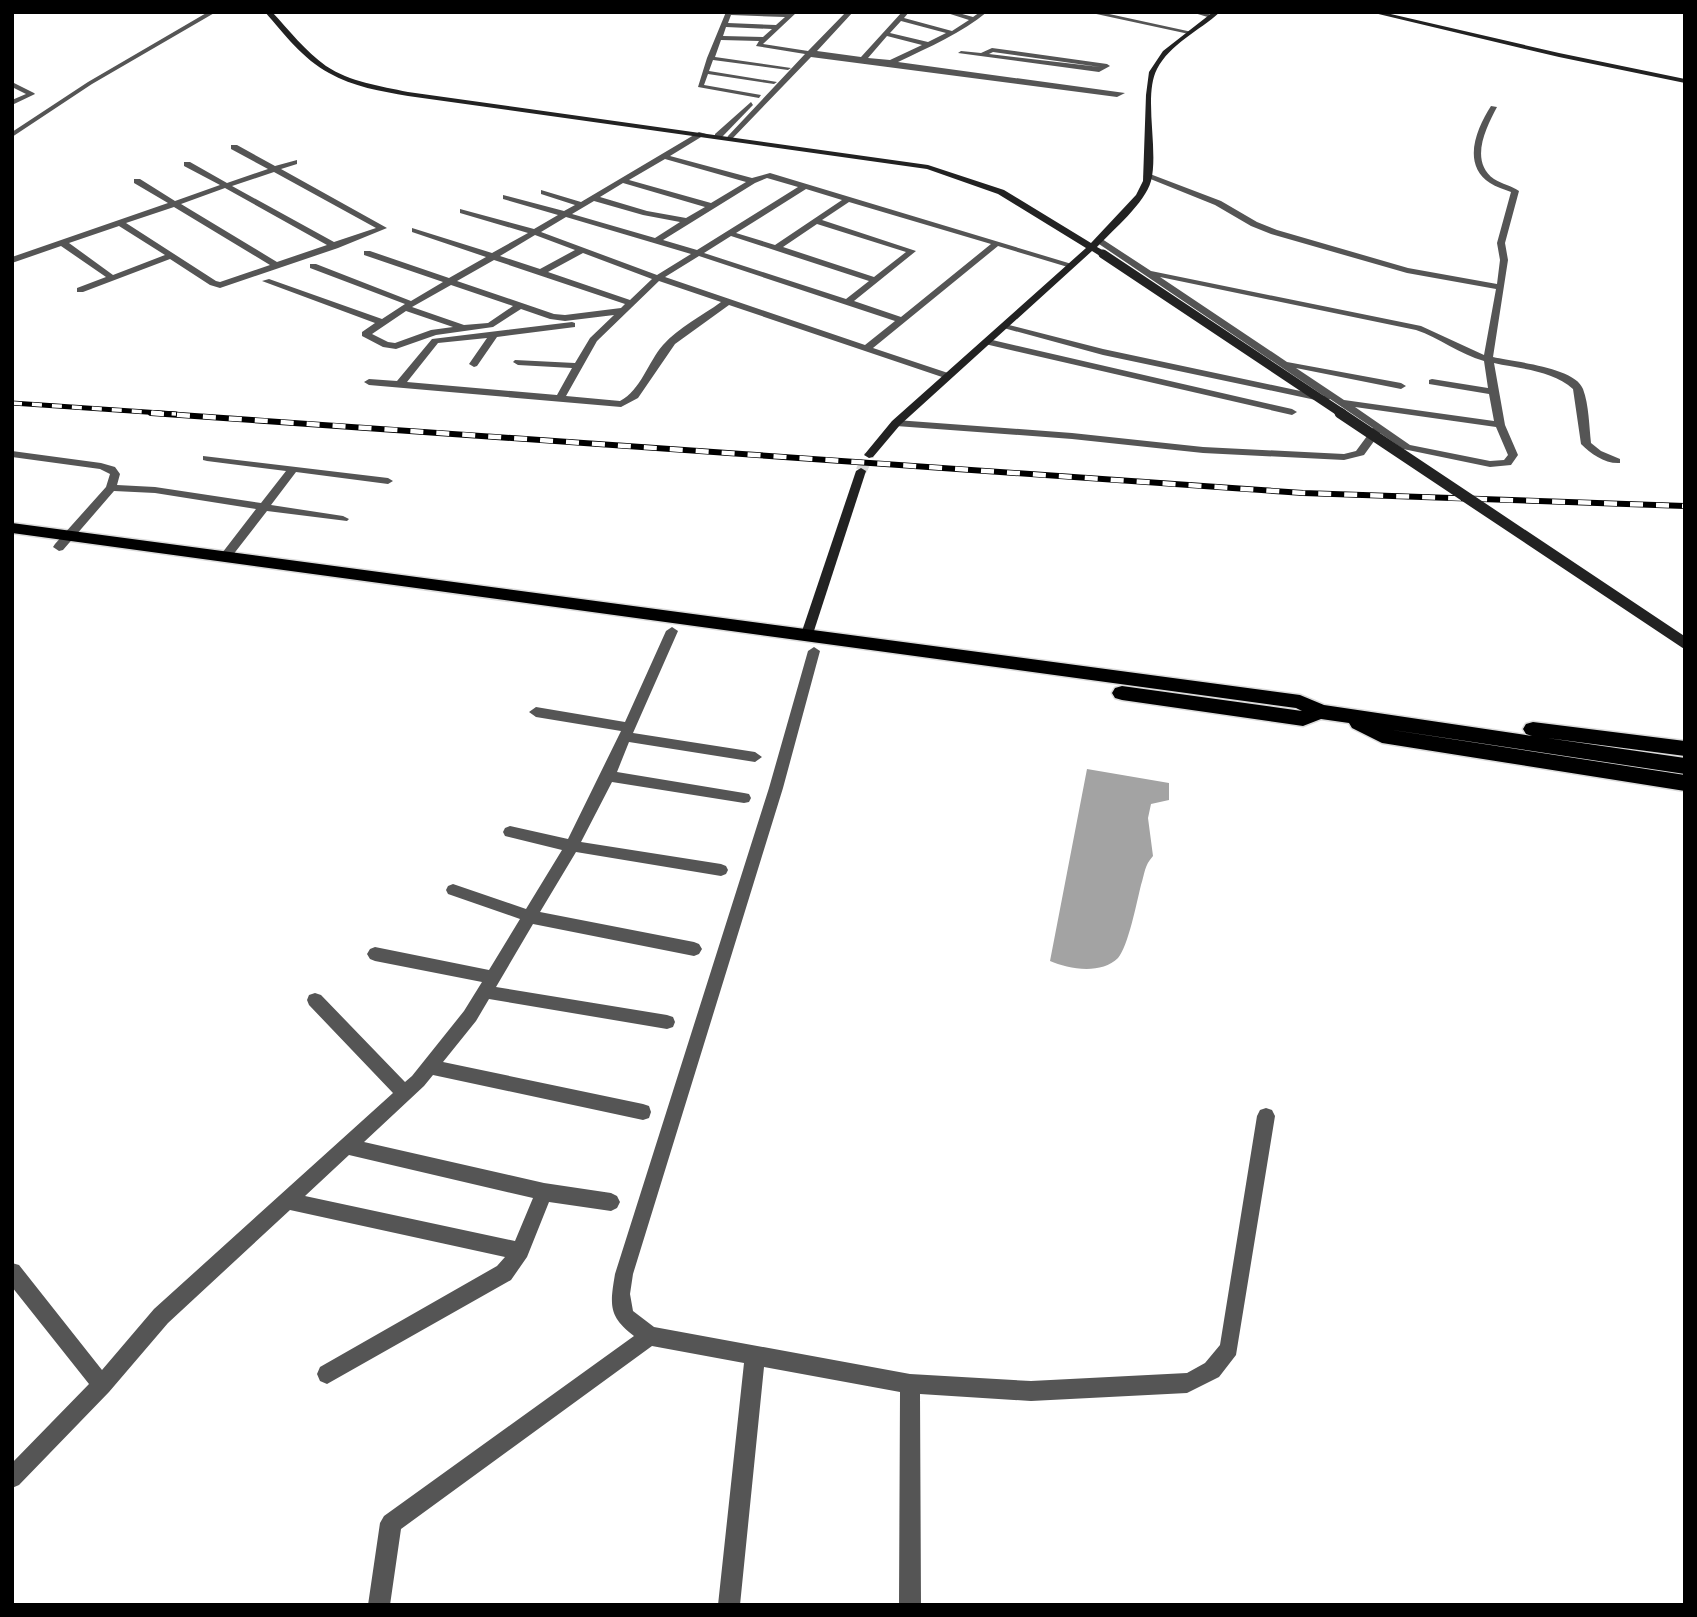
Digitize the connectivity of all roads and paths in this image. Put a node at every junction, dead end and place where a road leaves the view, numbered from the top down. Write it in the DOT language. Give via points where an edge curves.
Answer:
graph roads {
  1 [pos="213,12"];
  2 [pos="268,12"];
  3 [pos="729,12"];
  4 [pos="850,12"];
  5 [pos="906,12"];
  6 [pos="947,12"];
  7 [pos="984,12"];
  8 [pos="1093,12"];
  9 [pos="1194,12"];
  10 [pos="1373,12"];
  11 [pos="792,14"];
  12 [pos="1214,14"];
  13 [pos="900,19"];
  14 [pos="975,20"];
  15 [pos="723,25"];
  16 [pos="776,27"];
  17 [pos="1189,32"];
  18 [pos="953,33"];
  19 [pos="887,34"];
  20 [pos="718,38"];
  21 [pos="763,40"];
  22 [pos="928,44"];
  23 [pos="961,53"];
  24 [pos="808,54"];
  25 [pos="984,55"];
  26 [pos="710,58"];
  27 [pos="861,60"];
  28 [pos="1036,61"];
  29 [pos="888,64"];
  30 [pos="788,68"];
  31 [pos="705,72"];
  32 [pos="1024,79"];
  33 [pos="1685,81"];
  34 [pos="774,82"];
  35 [pos="12,84"];
  36 [pos="759,96"];
  37 [pos="12,103"];
  38 [pos="1493,107"];
  39 [pos="702,134"];
  40 [pos="12,135"];
  41 [pos="718,136"];
  42 [pos="731,138"];
  43 [pos="234,147"];
  44 [pos="663,156"];
  45 [pos="294,162"];
  46 [pos="187,164"];
  47 [pos="275,169"];
  48 [pos="1147,176"];
  49 [pos="137,181"];
  50 [pos="623,181"];
  51 [pos="752,181"];
  52 [pos="227,186"];
  53 [pos="805,186"];
  54 [pos="544,192"];
  55 [pos="506,197"];
  56 [pos="594,198"];
  57 [pos="848,199"];
  58 [pos="173,204"];
  59 [pos="582,205"];
  60 [pos="710,206"];
  61 [pos="464,211"];
  62 [pos="565,215"];
  63 [pos="816,220"];
  64 [pos="687,221"];
  65 [pos="120,223"];
  66 [pos="415,230"];
  67 [pos="534,232"];
  68 [pos="729,233"];
  69 [pos="656,241"];
  70 [pos="63,243"];
  71 [pos="997,243"];
  72 [pos="1096,243"];
  73 [pos="335,246"];
  74 [pos="776,248"];
  75 [pos="582,250"];
  76 [pos="367,253"];
  77 [pos="697,253"];
  78 [pos="171,256"];
  79 [pos="494,256"];
  80 [pos="12,260"];
  81 [pos="1071,264"];
  82 [pos="278,266"];
  83 [pos="313,266"];
  84 [pos="1145,271"];
  85 [pos="542,272"];
  86 [pos="113,278"];
  87 [pos="658,278"];
  88 [pos="876,280"];
  89 [pos="266,281"];
  90 [pos="451,281"];
  91 [pos="1501,287"];
  92 [pos="80,290"];
  93 [pos="727,302"];
  94 [pos="848,302"];
  95 [pos="631,303"];
  96 [pos="409,306"];
  97 [pos="520,306"];
  98 [pos="622,311"];
  99 [pos="612,320"];
  100 [pos="902,320"];
  101 [pos="381,322"];
  102 [pos="1005,327"];
  103 [pos="465,328"];
  104 [pos="493,335"];
  105 [pos="988,342"];
  106 [pos="866,349"];
  107 [pos="1488,359"];
  108 [pos="518,362"];
  109 [pos="1282,363"];
  110 [pos="474,364"];
  111 [pos="578,366"];
  112 [pos="948,376"];
  113 [pos="369,382"];
  114 [pos="1432,382"];
  115 [pos="400,384"];
  116 [pos="1401,386"];
  117 [pos="1494,392"];
  118 [pos="559,400"];
  119 [pos="1338,402"];
  120 [pos="1292,412"];
  121 [pos="896,423"];
  122 [pos="1500,425"];
  123 [pos="1378,428"];
  124 [pos="12,454"];
  125 [pos="869,455"];
  126 [pos="207,458"];
  127 [pos="1616,461"];
  128 [pos="293,469"];
  129 [pos="861,471"];
  130 [pos="388,481"];
  131 [pos="111,488"];
  132 [pos="265,505"];
  133 [pos="343,519"];
  134 [pos="12,528"];
  135 [pos="12,540"];
  136 [pos="64,541"];
  137 [pos="225,557"];
  138 [pos="672,631"];
  139 [pos="1685,643"];
  140 [pos="810,644"];
  141 [pos="536,712"];
  142 [pos="1348,716"];
  143 [pos="628,732"];
  144 [pos="1685,749"];
  145 [pos="755,757"];
  146 [pos="1685,766"];
  147 [pos="608,776"];
  148 [pos="1685,783"];
  149 [pos="744,798"];
  150 [pos="510,832"];
  151 [pos="572,846"];
  152 [pos="721,870"];
  153 [pos="453,891"];
  154 [pos="532,917"];
  155 [pos="694,950"];
  156 [pos="375,954"];
  157 [pos="490,985"];
  158 [pos="315,1000"];
  159 [pos="667,1022"];
  160 [pos="429,1067"];
  161 [pos="405,1093"];
  162 [pos="643,1112"];
  163 [pos="1266,1116"];
  164 [pos="345,1146"];
  165 [pos="544,1192"];
  166 [pos="287,1201"];
  167 [pos="611,1202"];
  168 [pos="521,1251"];
  169 [pos="12,1272"];
  170 [pos="650,1336"];
  171 [pos="755,1355"];
  172 [pos="327,1374"];
  173 [pos="910,1384"];
  174 [pos="102,1385"];
  175 [pos="12,1478"];
  176 [pos="379,1605"];
  177 [pos="729,1605"];
  178 [pos="910,1605"];
  1 -- 40 [label="street"];
  2 -- 39 [label="main road" via="330,71 373,86"];
  3 -- 11 [label="street"];
  3 -- 15 [label="street"];
  4 -- 24 [label="street"];
  5 -- 13 [label="street"];
  6 -- 14 [label="street"];
  7 -- 14 [label="street"];
  8 -- 17 [label="street"];
  9 -- 12 [label="street"];
  10 -- 33 [label="main road"];
  11 -- 16 [label="street"];
  12 -- 17 [label="main road"];
  13 -- 18 [label="street"];
  13 -- 19 [label="street"];
  14 -- 18 [label="street"];
  15 -- 16 [label="street"];
  15 -- 20 [label="street"];
  16 -- 21 [label="street"];
  17 -- 48 [label="main road" via="1165,52 1152,72"];
  18 -- 22 [label="street"];
  19 -- 22 [label="street"];
  19 -- 27 [label="street"];
  20 -- 21 [label="street"];
  20 -- 26 [label="street"];
  21 -- 24 [label="street" via="758,45"];
  22 -- 29 [label="street"];
  23 -- 25 [label="street"];
  24 -- 27 [label="street"];
  24 -- 30 [label="street"];
  24 -- 42 [label="street"];
  25 -- 28 [label="street"];
  25 -- 28 [label="street" via="992,50 1107,66 1099,70"];
  26 -- 30 [label="street"];
  26 -- 31 [label="street"];
  27 -- 29 [label="street"];
  28 -- 32 [label="street"];
  29 -- 32 [label="street"];
  29 -- 32 [label="street" via="1117,96 1122,93"];
  30 -- 34 [label="street"];
  31 -- 34 [label="street"];
  31 -- 36 [label="street" via="701,88"];
  34 -- 36 [label="street"];
  35 -- 37 [label="street" via="32,94"];
  36 -- 41 [label="street"];
  38 -- 91 [label="street" via="1482,128 1476,156 1489,179 1515,191 1501,243"];
  39 -- 41 [label="main road"];
  39 -- 44 [label="street"];
  41 -- 42 [label="main road"];
  42 -- 72 [label="main road" via="953,173 1021,202"];
  43 -- 47 [label="street"];
  44 -- 50 [label="street"];
  44 -- 51 [label="street"];
  45 -- 47 [label="street"];
  46 -- 52 [label="street"];
  47 -- 52 [label="street"];
  47 -- 73 [label="street" via="383,228"];
  48 -- 72 [label="main road" via="1140,195"];
  48 -- 91 [label="street" via="1218,203 1274,232 1408,270"];
  49 -- 58 [label="street"];
  50 -- 56 [label="street"];
  50 -- 60 [label="street"];
  51 -- 53 [label="street" via="772,176"];
  51 -- 60 [label="street"];
  52 -- 58 [label="street"];
  52 -- 73 [label="street"];
  53 -- 57 [label="street"];
  53 -- 68 [label="street"];
  54 -- 59 [label="street"];
  55 -- 62 [label="street"];
  56 -- 59 [label="street"];
  56 -- 64 [label="street"];
  57 -- 63 [label="street"];
  57 -- 71 [label="street"];
  58 -- 65 [label="street"];
  58 -- 82 [label="street"];
  59 -- 62 [label="street"];
  60 -- 64 [label="street"];
  61 -- 67 [label="street"];
  62 -- 67 [label="street"];
  62 -- 69 [label="street"];
  63 -- 74 [label="street"];
  63 -- 88 [label="street" via="911,249 912,253"];
  64 -- 69 [label="street"];
  65 -- 70 [label="street"];
  65 -- 78 [label="street"];
  66 -- 79 [label="street"];
  67 -- 75 [label="street"];
  67 -- 79 [label="street"];
  68 -- 74 [label="street"];
  68 -- 77 [label="street"];
  69 -- 77 [label="street"];
  70 -- 80 [label="street"];
  70 -- 86 [label="street"];
  71 -- 81 [label="street"];
  71 -- 100 [label="street"];
  72 -- 81 [label="main road"];
  72 -- 84 [label="street"];
  72 -- 139 [label="main road, bridge" via="1103,254"];
  73 -- 82 [label="street"];
  74 -- 88 [label="street"];
  75 -- 85 [label="street"];
  75 -- 87 [label="street"];
  76 -- 90 [label="street"];
  77 -- 87 [label="street"];
  77 -- 94 [label="street"];
  78 -- 82 [label="street" via="220,285"];
  78 -- 86 [label="street"];
  79 -- 85 [label="street"];
  79 -- 90 [label="street"];
  81 -- 102 [label="main road"];
  83 -- 96 [label="street"];
  84 -- 107 [label="street" via="1418,328"];
  84 -- 109 [label="street"];
  85 -- 95 [label="street"];
  86 -- 92 [label="street"];
  87 -- 93 [label="street"];
  87 -- 95 [label="street"];
  88 -- 94 [label="street"];
  89 -- 101 [label="street"];
  90 -- 96 [label="street"];
  90 -- 97 [label="street"];
  91 -- 107 [label="street"];
  93 -- 106 [label="street"];
  93 -- 118 [label="street" via="670,344 632,400 621,404"];
  94 -- 100 [label="street"];
  95 -- 98 [label="street"];
  96 -- 101 [label="street"];
  96 -- 103 [label="street"];
  97 -- 98 [label="street" via="559,318"];
  97 -- 103 [label="street" via="491,325"];
  98 -- 99 [label="street"];
  99 -- 104 [label="street"];
  99 -- 111 [label="street"];
  100 -- 106 [label="street"];
  101 -- 103 [label="street" via="365,334 392,346 428,333"];
  102 -- 105 [label="main road"];
  102 -- 119 [label="street"];
  104 -- 110 [label="street"];
  104 -- 115 [label="street" via="433,342"];
  105 -- 112 [label="main road"];
  105 -- 120 [label="street"];
  106 -- 112 [label="street"];
  107 -- 117 [label="street"];
  107 -- 127 [label="street" via="1546,372 1575,384 1586,444"];
  108 -- 111 [label="street"];
  109 -- 116 [label="street"];
  109 -- 119 [label="street"];
  111 -- 118 [label="street"];
  112 -- 121 [label="main road"];
  113 -- 115 [label="street"];
  114 -- 117 [label="street"];
  115 -- 118 [label="street"];
  117 -- 122 [label="street"];
  119 -- 122 [label="street"];
  119 -- 123 [label="street"];
  121 -- 123 [label="street" via="1203,450 1344,457 1360,453"];
  121 -- 125 [label="main road"];
  122 -- 123 [label="street" via="1513,455 1499,465 1413,449"];
  124 -- 131 [label="street" via="111,469 115,474"];
  126 -- 128 [label="street"];
  128 -- 130 [label="street"];
  128 -- 132 [label="street"];
  129 -- 140 [label="main road"];
  131 -- 132 [label="street"];
  131 -- 136 [label="street"];
  132 -- 133 [label="street"];
  132 -- 137 [label="street"];
  134 -- 136 [label="highway"];
  135 -- 136 [label="highway"];
  136 -- 137 [label="highway"];
  136 -- 138 [label="highway"];
  137 -- 140 [label="highway"];
  138 -- 140 [label="highway"];
  138 -- 143 [label="street"];
  140 -- 142 [label="highway" via="1303,719 1320,712"];
  140 -- 170 [label="street" via="776,788 624,1274 624,1316"];
  141 -- 143 [label="street"];
  142 -- 144 [label="highway" via="1381,708"];
  142 -- 146 [label="highway"];
  142 -- 148 [label="highway" via="1382,736"];
  143 -- 145 [label="street"];
  143 -- 147 [label="street"];
  147 -- 149 [label="street"];
  147 -- 151 [label="street"];
  150 -- 151 [label="street"];
  151 -- 152 [label="street"];
  151 -- 154 [label="street"];
  153 -- 154 [label="street"];
  154 -- 155 [label="street"];
  154 -- 157 [label="street"];
  156 -- 157 [label="street"];
  157 -- 159 [label="street"];
  157 -- 160 [label="street"];
  158 -- 161 [label="street"];
  160 -- 161 [label="street"];
  160 -- 162 [label="street"];
  161 -- 164 [label="street"];
  163 -- 173 [label="street" via="1229,1348 1219,1366 1188,1382 1161,1384 1031,1391"];
  164 -- 165 [label="street"];
  164 -- 166 [label="street"];
  165 -- 167 [label="street"];
  165 -- 168 [label="street"];
  166 -- 168 [label="street"];
  166 -- 174 [label="street" via="161,1316"];
  168 -- 172 [label="street" via="504,1273"];
  169 -- 174 [label="street"];
  170 -- 171 [label="street"];
  170 -- 176 [label="street" via="391,1523"];
  171 -- 173 [label="street"];
  171 -- 177 [label="street"];
  173 -- 178 [label="street"];
  174 -- 175 [label="street"];
}
